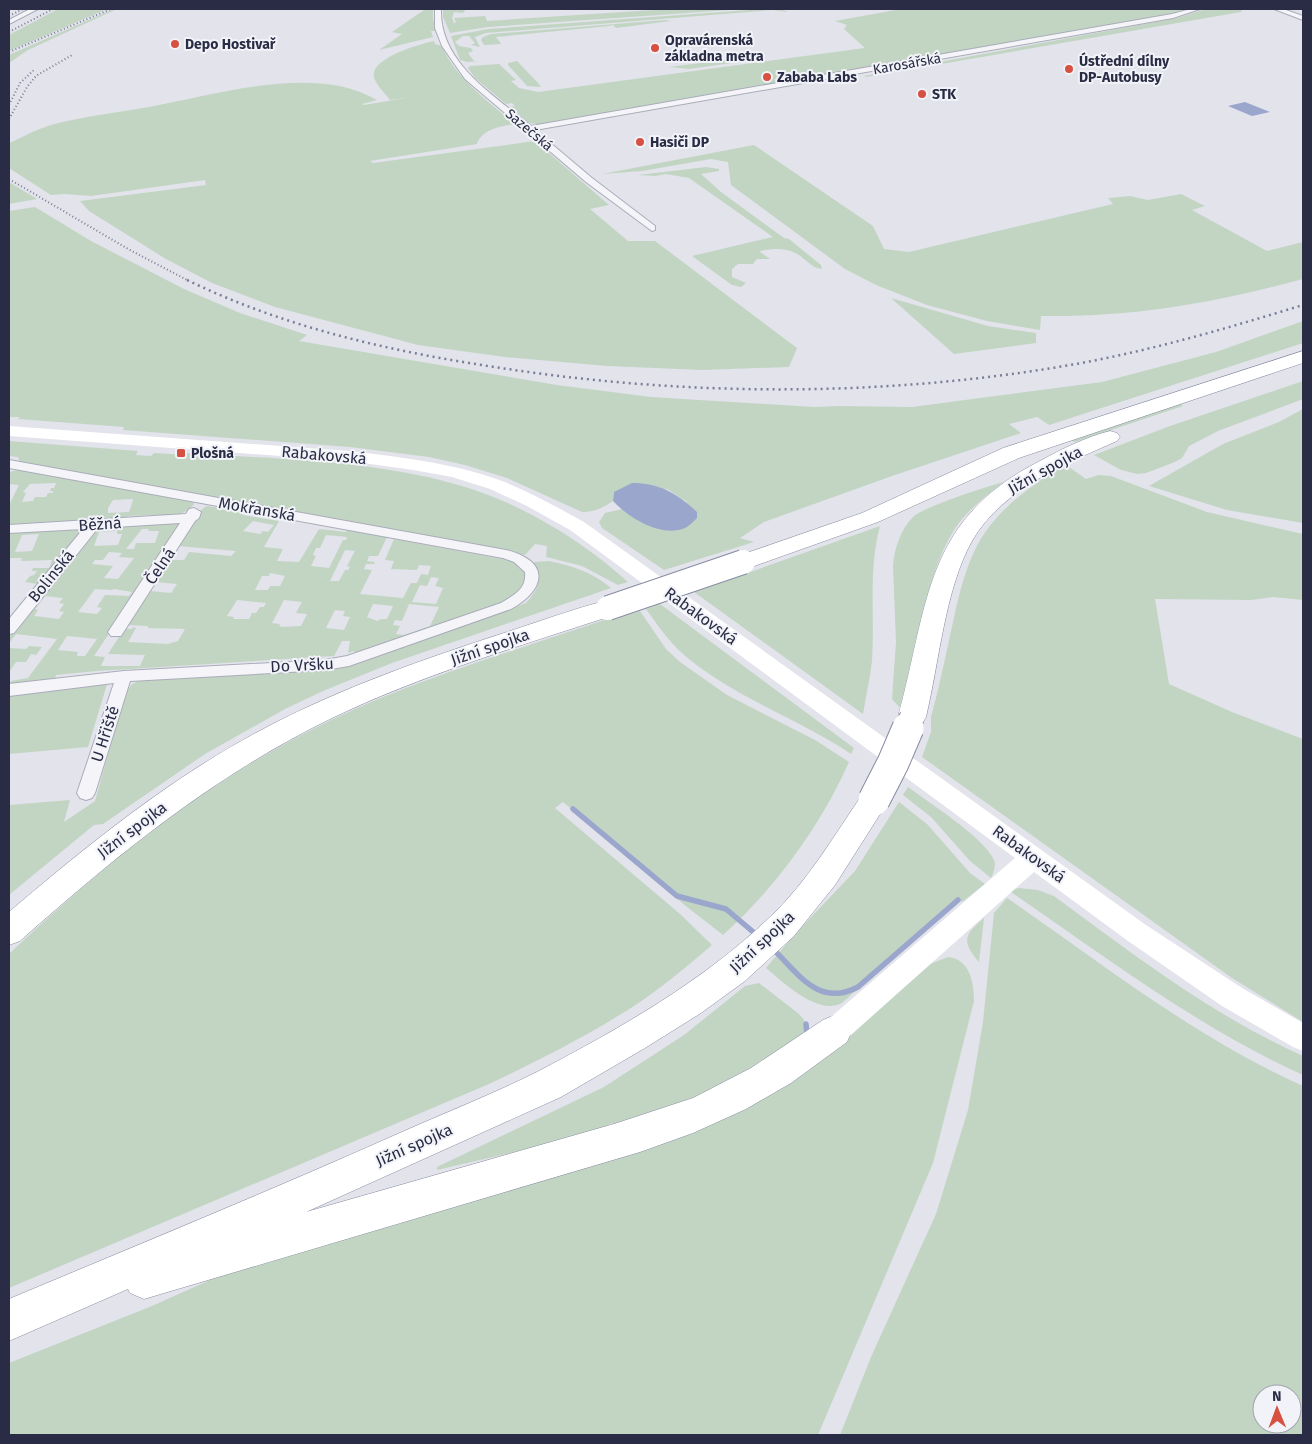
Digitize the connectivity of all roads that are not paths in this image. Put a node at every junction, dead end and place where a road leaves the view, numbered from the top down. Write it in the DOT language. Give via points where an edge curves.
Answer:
graph roads {
  1 [pos="35,9"];
  2 [pos="438,9"];
  3 [pos="1197,9"];
  4 [pos="1277,9"];
  5 [pos="1303,18"];
  6 [pos="9,22"];
  7 [pos="528,129"];
  8 [pos="652,228"];
  9 [pos="1303,356"];
  10 [pos="1303,372"];
  11 [pos="9,430"];
  12 [pos="9,464"];
  13 [pos="201,499"];
  14 [pos="192,518"];
  15 [pos="94,524"];
  16 [pos="9,530"];
  17 [pos="506,554"];
  18 [pos="9,629"];
  19 [pos="116,632"];
  20 [pos="124,676"];
  21 [pos="9,690"];
  22 [pos="86,793"];
  23 [pos="1033,858"];
  24 [pos="9,931"];
  25 [pos="835,1031"];
  26 [pos="1303,1038"];
  27 [pos="18,1317"];
  1 -- 6 [label="street"];
  2 -- 7 [label="street, Sazečská" via="440,29 452,60"];
  3 -- 7 [label="street, Karosářská" via="885,68"];
  4 -- 5 [label="street"];
  7 -- 8 [label="street, Sazečská"];
  9 -- 24 [label="highway, Jižní spojka, bridge" via="1011,452 863,520 407,676 320,712 203,779 143,820 99,853"];
  10 -- 27 [label="highway, Jižní spojka, bridge" via="1071,453 1032,473 996,498 973,522 960,542 942,589 912,717 874,800 824,876 783,926 733,971 689,1002 548,1085"];
  11 -- 23 [label="main road, Rabakovská" via="399,462 446,470 515,493 577,526"];
  12 -- 13 [label="street, Mokřanská"];
  13 -- 14 [label="street, Čelná"];
  13 -- 17 [label="street, Mokřanská"];
  14 -- 15 [label="street, Běžná"];
  14 -- 19 [label="street, Čelná"];
  15 -- 16 [label="street, Běžná"];
  15 -- 18 [label="street, Bolinská"];
  17 -- 20 [label="street, Do Vršku" via="524,562 532,575 528,592 519,600 370,655 325,665"];
  20 -- 21 [label="street, Do Vršku"];
  20 -- 22 [label="street, U Hřiště"];
  23 -- 25 [label="main road"];
  23 -- 26 [label="main road, Rabakovská" via="1232,997"];
  25 -- 27 [label="highway" via="744,1092 654,1130"];
}
